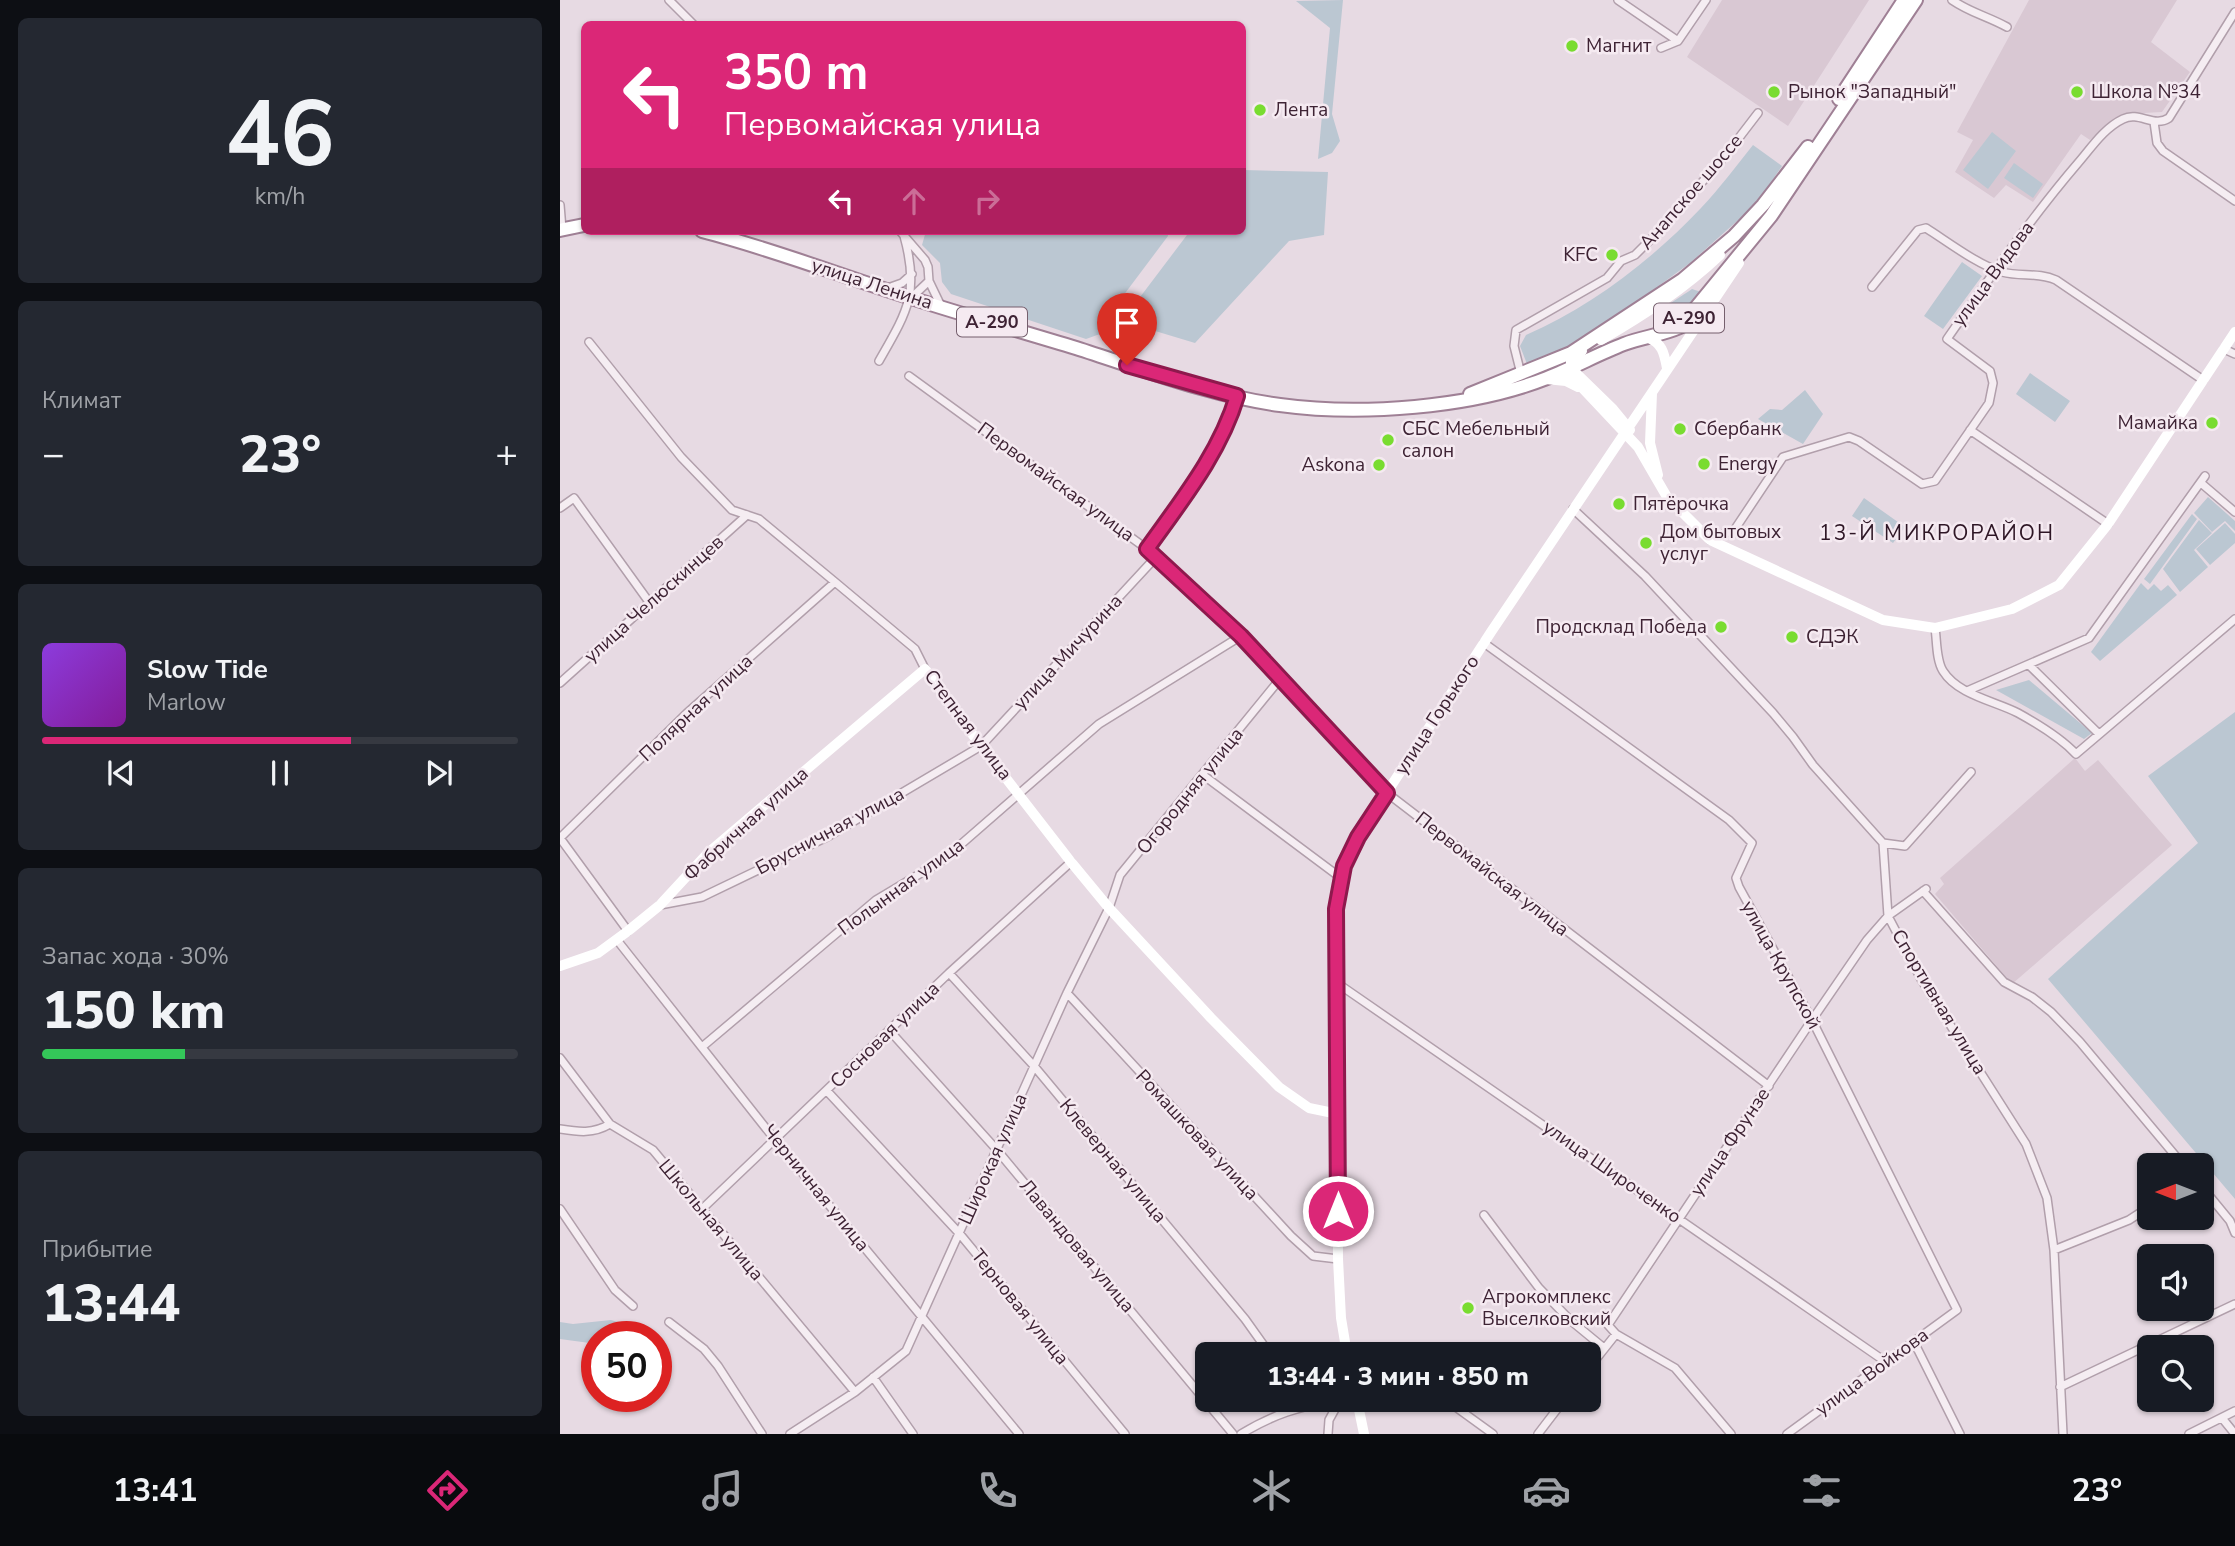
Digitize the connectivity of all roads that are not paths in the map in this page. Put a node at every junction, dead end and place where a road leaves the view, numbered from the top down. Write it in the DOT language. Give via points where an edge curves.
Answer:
graph roads {
  1 [pos="669,0"];
  2 [pos="1618,0"];
  3 [pos="1706,0"];
  4 [pos="1904,0"];
  5 [pos="1916,0"];
  6 [pos="1952,0"];
  7 [pos="2235,12"];
  8 [pos="690,21"];
  9 [pos="2007,27"];
  10 [pos="1678,41"];
  11 [pos="1661,48"];
  12 [pos="1758,113"];
  13 [pos="2154,122"];
  14 [pos="1818,131"];
  15 [pos="2235,201"];
  16 [pos="560,205"];
  17 [pos="1771,216"];
  18 [pos="581,226"];
  19 [pos="561,229"];
  20 [pos="718,235"];
  21 [pos="902,235"];
  22 [pos="904,235"];
  23 [pos="1996,270"];
  24 [pos="912,274"];
  25 [pos="929,281"];
  26 [pos="1872,287"];
  27 [pos="885,289"];
  28 [pos="910,298"];
  29 [pos="942,307"];
  30 [pos="2235,332"];
  31 [pos="1646,336"];
  32 [pos="589,342"];
  33 [pos="2224,349"];
  34 [pos="2235,354"];
  35 [pos="1558,358"];
  36 [pos="879,361"];
  37 [pos="1571,368"];
  38 [pos="1667,368"];
  39 [pos="1521,374"];
  40 [pos="909,376"];
  41 [pos="1545,379"];
  42 [pos="2203,380"];
  43 [pos="1583,390"];
  44 [pos="1652,390"];
  45 [pos="1237,396"];
  46 [pos="1453,401"];
  47 [pos="1626,430"];
  48 [pos="1970,430"];
  49 [pos="1662,489"];
  50 [pos="560,508"];
  51 [pos="1573,509"];
  52 [pos="2235,512"];
  53 [pos="747,515"];
  54 [pos="2108,524"];
  55 [pos="1710,540"];
  56 [pos="1147,549"];
  57 [pos="1156,557"];
  58 [pos="835,582"];
  59 [pos="649,603"];
  60 [pos="2235,619"];
  61 [pos="1935,628"];
  62 [pos="1241,636"];
  63 [pos="1485,643"];
  64 [pos="2029,665"];
  65 [pos="925,669"];
  66 [pos="1280,679"];
  67 [pos="560,683"];
  68 [pos="1967,691"];
  69 [pos="2099,734"];
  70 [pos="981,746"];
  71 [pos="1971,772"];
  72 [pos="1203,775"];
  73 [pos="1387,793"];
  74 [pos="1020,794"];
  75 [pos="560,838"];
  76 [pos="1883,843"];
  77 [pos="1071,862"];
  78 [pos="1340,878"];
  79 [pos="660,905"];
  80 [pos="1109,908"];
  81 [pos="1888,916"];
  82 [pos="628,931"];
  83 [pos="617,940"];
  84 [pos="560,966"];
  85 [pos="949,973"];
  86 [pos="1337,983"];
  87 [pos="1067,993"];
  88 [pos="1812,1020"];
  89 [pos="889,1030"];
  90 [pos="702,1047"];
  91 [pos="560,1058"];
  92 [pos="1034,1066"];
  93 [pos="1769,1086"];
  94 [pos="828,1091"];
  95 [pos="1338,1114"];
  96 [pos="610,1124"];
  97 [pos="560,1129"];
  98 [pos="776,1140"];
  99 [pos="997,1150"];
  100 [pos="2173,1153"];
  101 [pos="2214,1202"];
  102 [pos="560,1209"];
  103 [pos="701,1210"];
  104 [pos="1484,1214"];
  105 [pos="2137,1215"];
  106 [pos="1679,1218"];
  107 [pos="959,1233"];
  108 [pos="2235,1233"];
  109 [pos="2054,1250"];
  110 [pos="1338,1259"];
  111 [pos="2235,1304"];
  112 [pos="633,1307"];
  113 [pos="1957,1310"];
  114 [pos="922,1317"];
  115 [pos="672,1324"];
  116 [pos="1616,1334"];
  117 [pos="1261,1342"];
  118 [pos="1345,1342"];
  119 [pos="1914,1342"];
  120 [pos="1604,1348"];
  121 [pos="1601,1352"];
  122 [pos="1886,1362"];
  123 [pos="873,1377"];
  124 [pos="2060,1387"];
  125 [pos="855,1392"];
  126 [pos="2235,1411"];
  127 [pos="1280,1412"];
  128 [pos="1333,1412"];
  129 [pos="1359,1412"];
  130 [pos="1463,1412"];
  131 [pos="1555,1412"];
  132 [pos="2222,1418"];
  133 [pos="762,1434"];
  134 [pos="790,1434"];
  135 [pos="913,1434"];
  136 [pos="1019,1434"];
  137 [pos="1125,1434"];
  138 [pos="1233,1434"];
  139 [pos="1241,1434"];
  140 [pos="1328,1434"];
  141 [pos="1364,1434"];
  142 [pos="1493,1434"];
  143 [pos="1538,1434"];
  144 [pos="1731,1434"];
  145 [pos="1787,1434"];
  146 [pos="1960,1434"];
  147 [pos="2063,1434"];
  148 [pos="2189,1434"];
  149 [pos="2235,1434"];
  1 -- 8 [label="street"];
  2 -- 10 [label="street"];
  3 -- 10 [label="street"];
  4 -- 14 [label="highway"];
  5 -- 17 [label="highway"];
  6 -- 9 [label="street"];
  7 -- 13 [label="street" via="2169,118"];
  10 -- 11 [label="street"];
  12 -- 39 [label="street, Анапское шоссе" via="1635,255 1621,261 1607,278 1516,330 1514,346"];
  13 -- 15 [label="street" via="2157,144 2163,151"];
  13 -- 23 [label="street, улица Видова" via="2136,116 2124,118 2104,132"];
  14 -- 35 [label="highway, А-290" via="1734,236 1682,281"];
  14 -- 37 [label="main road" via="1818,142 1735,241 1694,280 1579,353 1571,360"];
  16 -- 19 [label="street"];
  17 -- 31 [label="highway, А-290" via="1680,327"];
  17 -- 38 [label="main road"];
  18 -- 19 [label="highway"];
  20 -- 27 [label="highway, улица Ленина / А-290"];
  21 -- 24 [label="street"];
  22 -- 25 [label="street" via="925,260"];
  23 -- 26 [label="street" via="1926,228 1918,230"];
  23 -- 42 [label="street" via="2056,280"];
  23 -- 48 [label="street, улица Видова" via="1947,339 1990,371 1992,394"];
  24 -- 27 [label="street"];
  24 -- 28 [label="street"];
  25 -- 28 [label="street"];
  25 -- 29 [label="street"];
  27 -- 28 [label="highway, улица Ленина / А-290"];
  28 -- 29 [label="highway, улица Ленина / А-290"];
  28 -- 36 [label="street"];
  29 -- 45 [label="highway, улица Ленина / А-290"];
  30 -- 33 [label="main road"];
  31 -- 37 [label="highway, А-290"];
  31 -- 38 [label="main road" via="1658,342"];
  32 -- 53 [label="street, Степная улица" via="681,457 732,510"];
  33 -- 34 [label="street"];
  33 -- 42 [label="main road"];
  35 -- 37 [label="main road"];
  35 -- 39 [label="highway, А-290"];
  37 -- 41 [label="highway, А-290"];
  37 -- 43 [label="main road"];
  37 -- 47 [label="main road" via="1612,408"];
  38 -- 44 [label="main road"];
  39 -- 46 [label="highway, А-290"];
  40 -- 56 [label="street, Первомайская улица"];
  41 -- 43 [label="main road" via="1566,381"];
  41 -- 46 [label="highway, А-290"];
  42 -- 54 [label="main road"];
  43 -- 47 [label="main road"];
  44 -- 47 [label="main road"];
  44 -- 49 [label="main road" via="1650,443"];
  45 -- 46 [label="highway, улица Ленина / А-290" via="1329,408"];
  45 -- 56 [label="street" via="1214,450"];
  47 -- 49 [label="main road"];
  47 -- 51 [label="main road, улица Горького"];
  48 -- 54 [label="street"];
  48 -- 55 [label="street, улица Видова" via="1935,481 1922,484 1849,437 1783,457 1735,530"];
  49 -- 55 [label="main road"];
  50 -- 59 [label="street" via="574,498"];
  51 -- 63 [label="main road, улица Горького"];
  51 -- 76 [label="street" via="1646,576 1773,713"];
  52 -- 64 [label="street" via="2203,479 2089,638"];
  53 -- 58 [label="street, Степная улица" via="759,519"];
  53 -- 59 [label="street, улица Челюскинцев"];
  54 -- 61 [label="main road" via="2059,585 2011,609"];
  55 -- 61 [label="main road" via="1883,620"];
  56 -- 57 [label="street, Первомайская улица"];
  57 -- 62 [label="street, Первомайская улица"];
  57 -- 70 [label="street, улица Мичурина"];
  58 -- 65 [label="street, Степная улица" via="915,649"];
  58 -- 75 [label="street, Полярная улица" via="687,713"];
  59 -- 67 [label="street, улица Челюскинцев"];
  60 -- 69 [label="street"];
  61 -- 68 [label="street" via="1941,669"];
  62 -- 66 [label="street, Первомайская улица"];
  62 -- 74 [label="street, Полынная улица" via="1099,724"];
  63 -- 73 [label="main road, улица Горького"];
  63 -- 88 [label="street, улица Крупской" via="1729,820 1752,843 1736,877 1739,887"];
  64 -- 68 [label="street"];
  64 -- 69 [label="street"];
  65 -- 70 [label="main road, Степная улица"];
  65 -- 79 [label="main road, Фабричная улица" via="709,852"];
  66 -- 72 [label="street, Огородняя улица"];
  66 -- 73 [label="street, Первомайская улица"];
  68 -- 69 [label="street" via="2018,713 2076,754"];
  70 -- 74 [label="main road, Степная улица"];
  70 -- 79 [label="street, Брусничная улица" via="829,836 702,898"];
  71 -- 76 [label="street" via="1906,846"];
  72 -- 78 [label="street"];
  72 -- 80 [label="street, Огородняя улица" via="1120,875"];
  73 -- 78 [label="main road, улица Горького" via="1358,837"];
  73 -- 93 [label="street, Первомайская улица"];
  74 -- 77 [label="main road, Степная улица"];
  74 -- 90 [label="street, Полынная улица" via="943,860 876,900"];
  75 -- 82 [label="street"];
  76 -- 81 [label="street, Спортивная улица"];
  77 -- 80 [label="main road, Степная улица"];
  77 -- 85 [label="street, Сосновая улица"];
  78 -- 86 [label="main road, улица Горького"];
  79 -- 82 [label="main road, Фабричная улица"];
  80 -- 87 [label="street, Широкая улица"];
  80 -- 95 [label="main road, Степная улица" via="1279,1087 1309,1108"];
  81 -- 88 [label="street, улица Фрунзе"];
  81 -- 100 [label="street, улица Фрунзе" via="1925,890 2004,982 2051,1012 2080,1042"];
  81 -- 109 [label="street, Спортивная улица" via="1921,979 2026,1144 2047,1198"];
  82 -- 83 [label="main road, Фабричная улица"];
  83 -- 84 [label="main road, Фабричная улица" via="598,953"];
  83 -- 90 [label="street, Черничная улица"];
  85 -- 89 [label="street, Сосновая улица"];
  85 -- 92 [label="street, Клеверная улица"];
  86 -- 95 [label="main road, улица Горького"];
  86 -- 106 [label="street, улица Широченко"];
  87 -- 92 [label="street, Широкая улица"];
  87 -- 110 [label="street, Ромашковая улица" via="1291,1236 1313,1256"];
  88 -- 93 [label="street, улица Фрунзе"];
  88 -- 113 [label="street, улица Крупской"];
  89 -- 94 [label="street, Сосновая улица"];
  89 -- 99 [label="street, Лавандовая улица"];
  90 -- 98 [label="street, Черничная улица"];
  91 -- 96 [label="street, Школьная улица"];
  92 -- 99 [label="street, Широкая улица"];
  92 -- 117 [label="street, Клеверная улица"];
  93 -- 106 [label="street, улица Фрунзе"];
  94 -- 98 [label="street, Сосновая улица"];
  94 -- 107 [label="street, Терновая улица"];
  95 -- 110 [label="main road, улица Горького"];
  96 -- 97 [label="street" via="582,1133"];
  96 -- 103 [label="street, Школьная улица" via="653,1150"];
  98 -- 103 [label="street, Сосновая улица"];
  98 -- 114 [label="street, Черничная улица"];
  99 -- 107 [label="street, Широкая улица"];
  99 -- 138 [label="street, Лавандовая улица"];
  101 -- 108 [label="street"];
  102 -- 112 [label="street" via="615,1290"];
  103 -- 125 [label="street, Школьная улица"];
  104 -- 120 [label="street" via="1539,1288"];
  105 -- 109 [label="street"];
  106 -- 116 [label="street, улица Фрунзе" via="1608,1325"];
  106 -- 122 [label="street, улица Широченко"];
  107 -- 114 [label="street, Широкая улица"];
  107 -- 137 [label="street, Терновая улица"];
  109 -- 124 [label="street, Спортивная улица"];
  110 -- 118 [label="main road, улица Горького"];
  111 -- 124 [label="street"];
  113 -- 119 [label="street, улица Войкова"];
  114 -- 123 [label="street, Широкая улица" via="906,1351"];
  114 -- 136 [label="street, Черничная улица"];
  115 -- 133 [label="street" via="704,1349"];
  116 -- 120 [label="street"];
  116 -- 144 [label="street" via="1675,1368"];
  119 -- 122 [label="street, улица Войкова"];
  119 -- 146 [label="street"];
  120 -- 121 [label="street"];
  122 -- 145 [label="street, улица Войкова"];
  123 -- 125 [label="street, Широкая улица"];
  123 -- 135 [label="street"];
  124 -- 147 [label="street, Спортивная улица"];
  125 -- 134 [label="street, Широкая улица"];
  126 -- 132 [label="street"];
  127 -- 139 [label="street"];
  128 -- 140 [label="street"];
  129 -- 141 [label="main road"];
  130 -- 142 [label="street"];
  131 -- 143 [label="street"];
  132 -- 148 [label="street"];
  132 -- 149 [label="street"];
}
